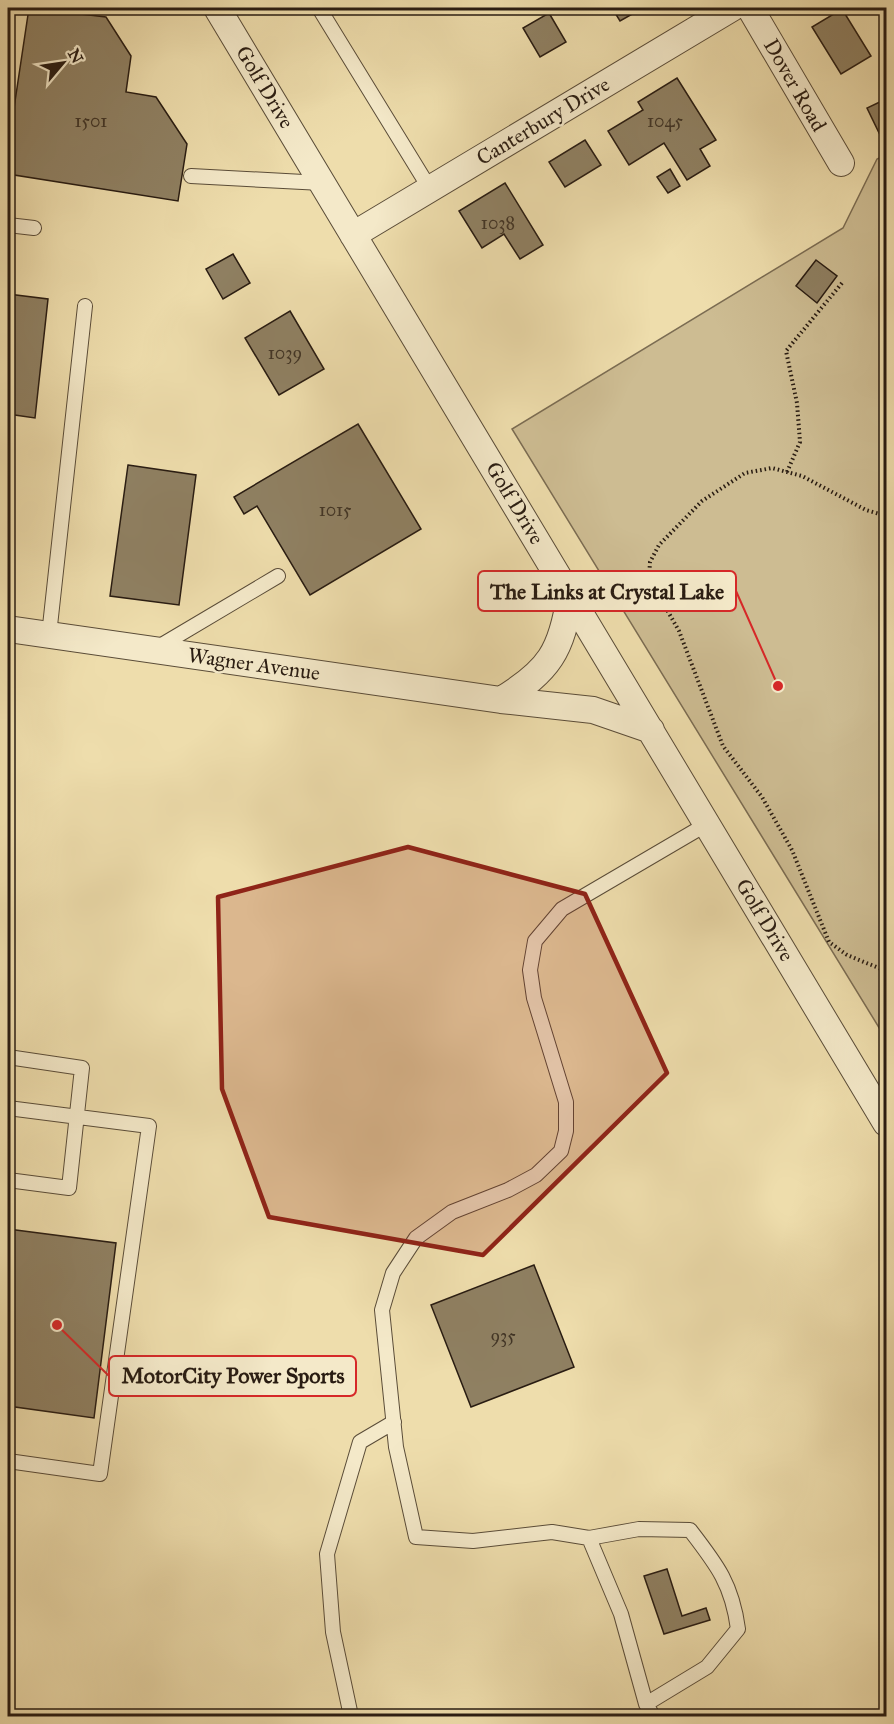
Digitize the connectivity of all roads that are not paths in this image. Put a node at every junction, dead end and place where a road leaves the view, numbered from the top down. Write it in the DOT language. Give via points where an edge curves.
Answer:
graph roads {
  1 [pos="217,8"];
  2 [pos="319,8"];
  3 [pos="732,8"];
  4 [pos="750,8"];
  5 [pos="841,163"];
  6 [pos="190,176"];
  7 [pos="322,183"];
  8 [pos="430,189"];
  9 [pos="8,225"];
  10 [pos="34,228"];
  11 [pos="353,235"];
  12 [pos="85,306"];
  13 [pos="278,576"];
  14 [pos="570,595"];
  15 [pos="8,628"];
  16 [pos="49,635"];
  17 [pos="153,650"];
  18 [pos="501,700"];
  19 [pos="651,730"];
  20 [pos="707,824"];
  21 [pos="8,1057"];
  22 [pos="8,1108"];
  23 [pos="76,1117"];
  24 [pos="886,1123"];
  25 [pos="8,1180"];
  26 [pos="393,1422"];
  27 [pos="8,1461"];
  28 [pos="589,1538"];
  29 [pos="646,1704"];
  30 [pos="351,1716"];
  31 [pos="653,1716"];
  1 -- 7 [label="street, Golf Drive"];
  2 -- 8 [label="lane"];
  3 -- 8 [label="street, Canterbury Drive"];
  4 -- 5 [label="street, Dover Road"];
  6 -- 7 [label="lane"];
  7 -- 11 [label="street, Golf Drive"];
  8 -- 11 [label="street, Canterbury Drive"];
  9 -- 10 [label="lane"];
  11 -- 14 [label="street, Golf Drive"];
  12 -- 16 [label="lane"];
  13 -- 17 [label="lane"];
  14 -- 18 [label="street" via="565,628 551,660 528,684"];
  14 -- 19 [label="street, Golf Drive"];
  15 -- 16 [label="street, Wagner Avenue"];
  16 -- 17 [label="street, Wagner Avenue"];
  17 -- 18 [label="street, Wagner Avenue"];
  18 -- 19 [label="street, Wagner Avenue" via="593,710"];
  19 -- 20 [label="street, Golf Drive"];
  20 -- 24 [label="street, Golf Drive"];
  20 -- 26 [label="lane" via="562,909 536,940 530,970 534,998 566,1102 561,1151 536,1175 452,1212 416,1238 393,1273 382,1310"];
  21 -- 23 [label="lane" via="82,1068"];
  22 -- 23 [label="lane"];
  23 -- 25 [label="lane" via="69,1188"];
  23 -- 27 [label="lane" via="149,1126 100,1474"];
  26 -- 28 [label="lane" via="416,1537 473,1541 552,1532"];
  26 -- 30 [label="lane" via="360,1442 327,1554 333,1632"];
  28 -- 29 [label="lane" via="621,1614"];
  28 -- 29 [label="lane" via="639,1529 690,1530 716,1563 734,1599 738,1629 707,1667"];
  29 -- 31 [label="lane"];
}
